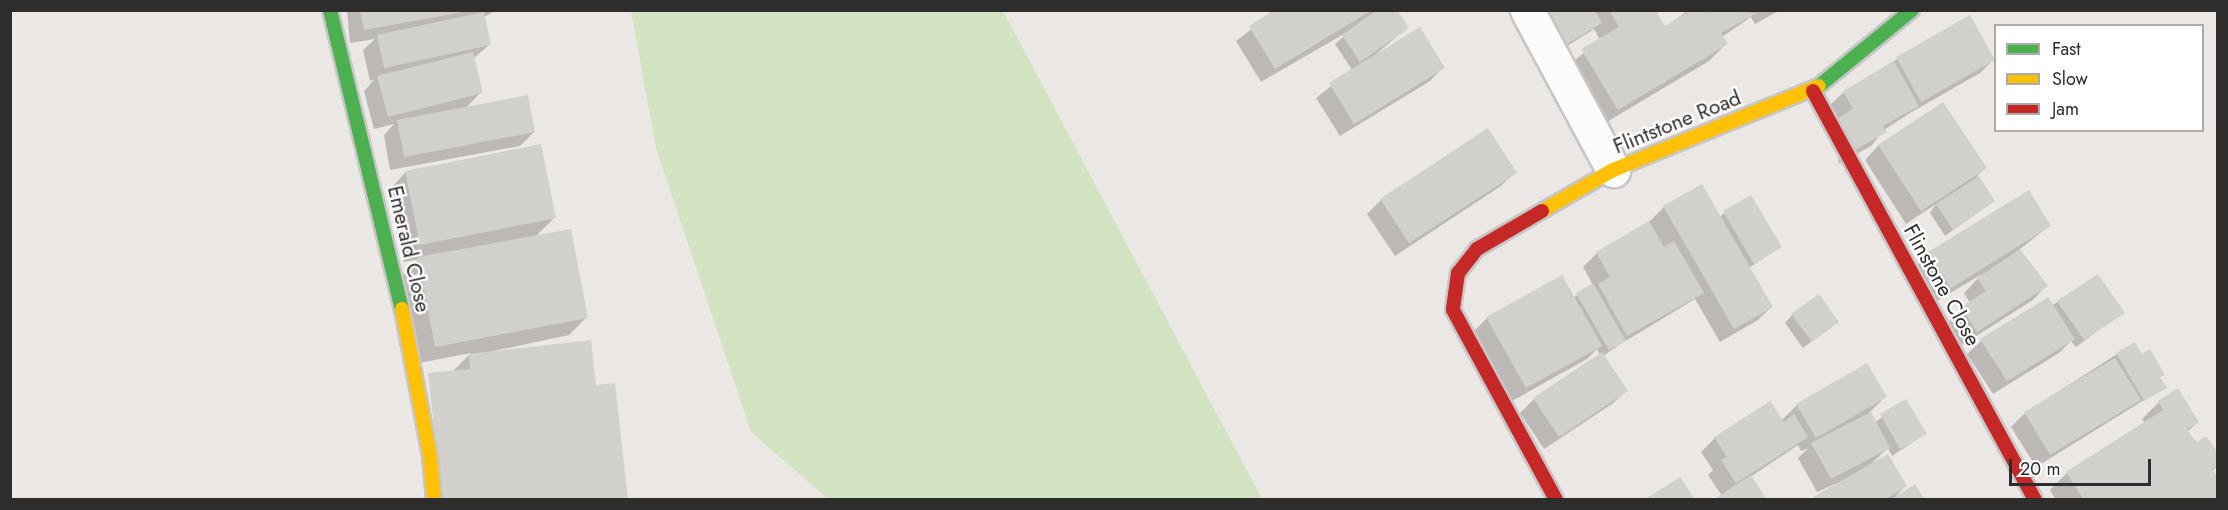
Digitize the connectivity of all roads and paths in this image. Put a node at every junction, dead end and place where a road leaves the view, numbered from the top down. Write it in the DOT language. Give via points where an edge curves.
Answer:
graph roads {
  1 [pos="330,10"];
  2 [pos="1527,10"];
  3 [pos="1912,10"];
  4 [pos="1812,90"];
  5 [pos="1613,170"];
  6 [pos="434,500"];
  7 [pos="1556,500"];
  8 [pos="2035,500"];
  1 -- 6 [label="street, Emerald Close" via="405,324 430,456"];
  2 -- 5 [label="street"];
  3 -- 4 [label="street, Flintstone Road"];
  4 -- 5 [label="street, Flintstone Road"];
  4 -- 8 [label="street, Flinstone Close"];
  5 -- 7 [label="street, Flintstone Road" via="1477,249 1458,273 1453,310"];
}
